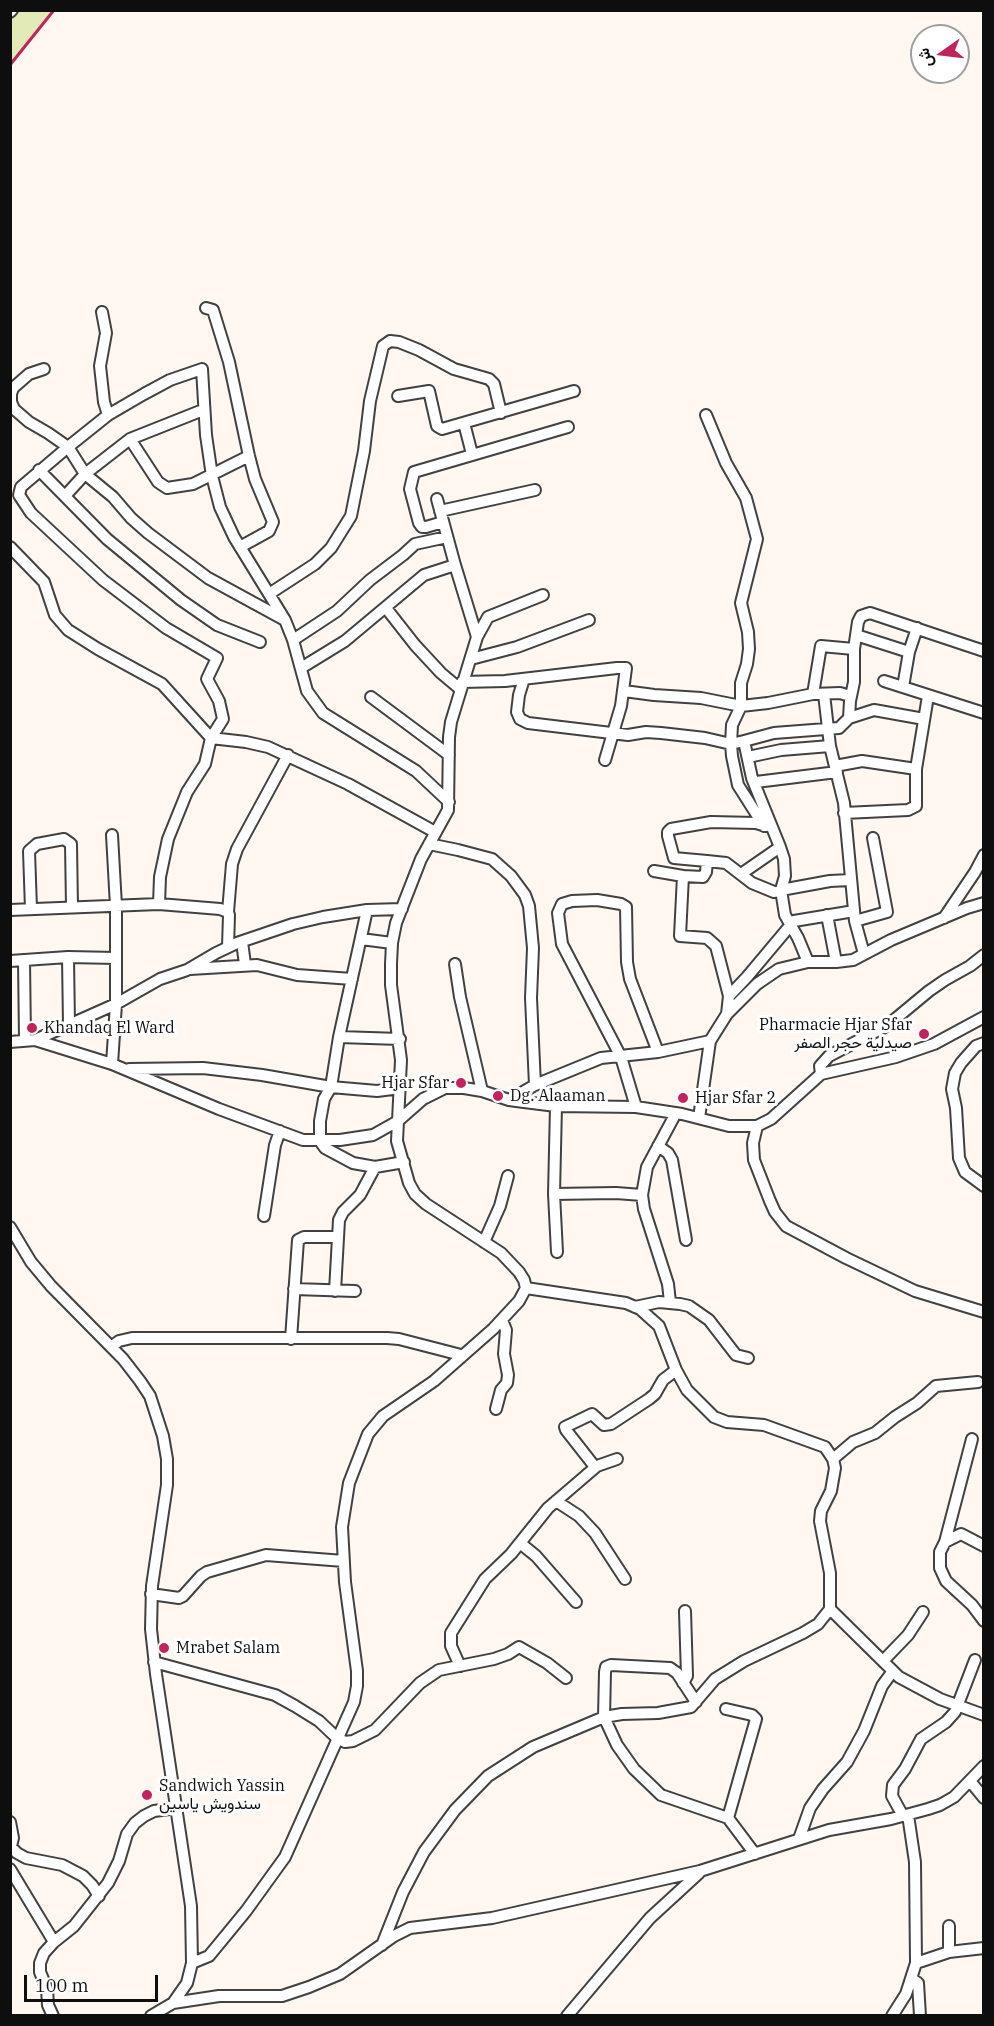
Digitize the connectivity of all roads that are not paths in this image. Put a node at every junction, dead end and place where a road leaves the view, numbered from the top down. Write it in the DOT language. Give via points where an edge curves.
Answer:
graph roads {
  1 [pos="206,308"];
  2 [pos="102,312"];
  3 [pos="44,369"];
  4 [pos="574,391"];
  5 [pos="398,396"];
  6 [pos="203,410"];
  7 [pos="501,412"];
  8 [pos="108,415"];
  9 [pos="706,415"];
  10 [pos="464,423"];
  11 [pos="568,427"];
  12 [pos="130,439"];
  13 [pos="68,447"];
  14 [pos="472,454"];
  15 [pos="249,456"];
  16 [pos="39,470"];
  17 [pos="85,474"];
  18 [pos="212,476"];
  19 [pos="535,490"];
  20 [pos="65,496"];
  21 [pos="437,499"];
  22 [pos="440,511"];
  23 [pos="443,522"];
  24 [pos="447,537"];
  25 [pos="240,547"];
  26 [pos="10,548"];
  27 [pos="454,566"];
  28 [pos="270,594"];
  29 [pos="543,595"];
  30 [pos="386,608"];
  31 [pos="285,620"];
  32 [pos="589,620"];
  33 [pos="916,628"];
  34 [pos="856,635"];
  35 [pos="477,637"];
  36 [pos="293,640"];
  37 [pos="260,642"];
  38 [pos="854,649"];
  39 [pos="984,651"];
  40 [pos="909,652"];
  41 [pos="471,659"];
  42 [pos="301,668"];
  43 [pos="524,679"];
  44 [pos="884,681"];
  45 [pos="461,685"];
  46 [pos="903,687"];
  47 [pos="624,691"];
  48 [pos="818,694"];
  49 [pos="850,696"];
  50 [pos="928,696"];
  51 [pos="371,698"];
  52 [pos="741,706"];
  53 [pos="984,712"];
  54 [pos="849,718"];
  55 [pos="924,719"];
  56 [pos="827,729"];
  57 [pos="612,734"];
  58 [pos="211,738"];
  59 [pos="744,741"];
  60 [pos="731,744"];
  61 [pos="830,746"];
  62 [pos="288,755"];
  63 [pos="449,755"];
  64 [pos="748,757"];
  65 [pos="605,760"];
  66 [pos="836,769"];
  67 [pos="916,769"];
  68 [pos="756,782"];
  69 [pos="449,802"];
  70 [pos="844,813"];
  71 [pos="769,828"];
  72 [pos="435,832"];
  73 [pos="112,835"];
  74 [pos="873,838"];
  75 [pos="429,844"];
  76 [pos="780,847"];
  77 [pos="984,855"];
  78 [pos="707,861"];
  79 [pos="654,871"];
  80 [pos="741,874"];
  81 [pos="682,876"];
  82 [pos="850,880"];
  83 [pos="781,890"];
  84 [pos="984,903"];
  85 [pos="159,904"];
  86 [pos="117,906"];
  87 [pos="72,907"];
  88 [pos="31,909"];
  89 [pos="402,909"];
  90 [pos="10,910"];
  91 [pos="367,910"];
  92 [pos="228,912"];
  93 [pos="827,915"];
  94 [pos="854,916"];
  95 [pos="944,918"];
  96 [pos="790,923"];
  97 [pos="361,939"];
  98 [pos="242,942"];
  99 [pos="392,943"];
  100 [pos="228,947"];
  101 [pos="864,954"];
  102 [pos="984,955"];
  103 [pos="68,957"];
  104 [pos="116,958"];
  105 [pos="10,960"];
  106 [pos="24,960"];
  107 [pos="808,962"];
  108 [pos="836,962"];
  109 [pos="245,964"];
  110 [pos="455,964"];
  111 [pos="187,970"];
  112 [pos="352,979"];
  113 [pos="729,996"];
  114 [pos="116,1004"];
  115 [pos="728,1014"];
  116 [pos="984,1017"];
  117 [pos="69,1025"];
  118 [pos="339,1037"];
  119 [pos="30,1040"];
  120 [pos="400,1040"];
  121 [pos="710,1041"];
  122 [pos="10,1042"];
  123 [pos="984,1043"];
  124 [pos="658,1052"];
  125 [pos="621,1057"];
  126 [pos="112,1064"];
  127 [pos="124,1069"];
  128 [pos="821,1074"];
  129 [pos="535,1085"];
  130 [pos="331,1087"];
  131 [pos="400,1088"];
  132 [pos="952,1089"];
  133 [pos="482,1091"];
  134 [pos="940,1093"];
  135 [pos="509,1100"];
  136 [pos="556,1106"];
  137 [pos="636,1107"];
  138 [pos="676,1113"];
  139 [pos="699,1118"];
  140 [pos="398,1120"];
  141 [pos="757,1126"];
  142 [pos="280,1131"];
  143 [pos="320,1141"];
  144 [pos="658,1146"];
  145 [pos="404,1162"];
  146 [pos="375,1167"];
  147 [pos="508,1176"];
  148 [pos="984,1186"];
  149 [pos="554,1194"];
  150 [pos="642,1195"];
  151 [pos="264,1216"];
  152 [pos="10,1227"];
  153 [pos="338,1237"];
  154 [pos="686,1240"];
  155 [pos="484,1242"];
  156 [pos="557,1252"];
  157 [pos="526,1288"];
  158 [pos="294,1289"];
  159 [pos="335,1291"];
  160 [pos="356,1291"];
  161 [pos="670,1302"];
  162 [pos="635,1307"];
  163 [pos="984,1312"];
  164 [pos="502,1320"];
  165 [pos="291,1339"];
  166 [pos="111,1347"];
  167 [pos="461,1355"];
  168 [pos="748,1358"];
  169 [pos="676,1370"];
  170 [pos="978,1382"];
  171 [pos="496,1408"];
  172 [pos="972,1438"];
  173 [pos="617,1459"];
  174 [pos="833,1459"];
  175 [pos="595,1467"];
  176 [pos="556,1501"];
  177 [pos="945,1542"];
  178 [pos="520,1543"];
  179 [pos="984,1546"];
  180 [pos="344,1562"];
  181 [pos="625,1579"];
  182 [pos="151,1594"];
  183 [pos="576,1602"];
  184 [pos="830,1609"];
  185 [pos="685,1611"];
  186 [pos="923,1612"];
  187 [pos="984,1621"];
  188 [pos="975,1660"];
  189 [pos="883,1661"];
  190 [pos="154,1662"];
  191 [pos="460,1666"];
  192 [pos="893,1671"];
  193 [pos="566,1678"];
  194 [pos="683,1683"];
  195 [pos="696,1702"];
  196 [pos="958,1706"];
  197 [pos="726,1709"];
  198 [pos="984,1715"];
  199 [pos="604,1717"];
  200 [pos="337,1738"];
  201 [pos="984,1766"];
  202 [pos="970,1781"];
  203 [pos="984,1798"];
  204 [pos="177,1808"];
  205 [pos="906,1815"];
  206 [pos="728,1818"];
  207 [pos="10,1822"];
  208 [pos="799,1839"];
  209 [pos="11,1849"];
  210 [pos="755,1854"];
  211 [pos="10,1869"];
  212 [pos="700,1871"];
  213 [pos="99,1896"];
  214 [pos="949,1926"];
  215 [pos="54,1942"];
  216 [pos="381,1945"];
  217 [pos="984,1948"];
  218 [pos="950,1952"];
  219 [pos="192,1963"];
  220 [pos="916,1963"];
  221 [pos="912,1978"];
  222 [pos="173,2003"];
  223 [pos="53,2016"];
  224 [pos="151,2016"];
  225 [pos="567,2016"];
  226 [pos="892,2016"];
  227 [pos="920,2016"];
  1 -- 15 [label="street" via="213,310 229,362"];
  2 -- 8 [label="street" via="106,333 100,366"];
  3 -- 13 [label="street" via="29,374 13,388 11,402 28,422"];
  4 -- 7 [label="street"];
  5 -- 10 [label="street" via="428,391 438,428"];
  6 -- 8 [label="street" via="202,369 170,380"];
  6 -- 12 [label="street"];
  6 -- 18 [label="street"];
  7 -- 10 [label="street"];
  7 -- 28 [label="street" via="489,379 454,369 406,344 386,344 380,352 370,401 351,516 331,548 315,564"];
  8 -- 13 [label="street"];
  9 -- 52 [label="street" via="746,498 757,539 741,603 749,649 741,683"];
  10 -- 14 [label="street"];
  11 -- 14 [label="street"];
  12 -- 17 [label="street"];
  12 -- 18 [label="street" via="158,482 167,488"];
  13 -- 16 [label="street"];
  13 -- 17 [label="street"];
  14 -- 23 [label="street" via="413,473 410,489 419,523 426,527"];
  15 -- 18 [label="street"];
  15 -- 25 [label="street" via="273,522 270,531"];
  16 -- 20 [label="street"];
  16 -- 58 [label="street" via="18,492 31,513 103,580 150,617 217,658 207,679 224,713"];
  17 -- 20 [label="street"];
  17 -- 31 [label="street" via="139,526 181,559"];
  18 -- 25 [label="street" via="220,507"];
  19 -- 22 [label="street"];
  20 -- 37 [label="street" via="107,539 181,600 217,625"];
  21 -- 22 [label="street"];
  22 -- 23 [label="street"];
  23 -- 24 [label="street"];
  24 -- 27 [label="street"];
  24 -- 36 [label="street" via="415,544 337,611"];
  25 -- 28 [label="street"];
  26 -- 58 [label="street" via="44,582 60,622 82,640 162,684"];
  27 -- 30 [label="street" via="424,575"];
  27 -- 35 [label="street"];
  28 -- 31 [label="street"];
  29 -- 35 [label="street" via="488,617"];
  30 -- 42 [label="street" via="345,641"];
  30 -- 45 [label="street" via="441,673"];
  31 -- 36 [label="street"];
  32 -- 41 [label="street" via="517,647"];
  33 -- 34 [label="street" via="867,614 858,621"];
  33 -- 39 [label="street"];
  33 -- 40 [label="street"];
  34 -- 38 [label="street"];
  34 -- 40 [label="street"];
  35 -- 41 [label="street"];
  36 -- 42 [label="street"];
  38 -- 48 [label="street" via="821,646"];
  38 -- 49 [label="street"];
  40 -- 46 [label="street"];
  41 -- 45 [label="street"];
  42 -- 69 [label="street" via="311,699 323,713 416,771"];
  43 -- 45 [label="street"];
  43 -- 47 [label="street" via="625,668"];
  43 -- 57 [label="street" via="517,705 523,721"];
  44 -- 46 [label="street"];
  45 -- 63 [label="street" via="451,722"];
  46 -- 50 [label="street"];
  47 -- 52 [label="street"];
  47 -- 57 [label="street"];
  48 -- 49 [label="street"];
  48 -- 52 [label="street"];
  48 -- 56 [label="street"];
  49 -- 54 [label="street"];
  50 -- 53 [label="street"];
  50 -- 55 [label="street"];
  51 -- 63 [label="street"];
  52 -- 60 [label="street" via="732,725"];
  54 -- 55 [label="street" via="878,709"];
  54 -- 56 [label="street" via="839,728"];
  55 -- 67 [label="street"];
  56 -- 59 [label="street"];
  56 -- 61 [label="street"];
  57 -- 60 [label="street" via="661,733"];
  57 -- 65 [label="street"];
  58 -- 62 [label="street" via="246,742"];
  58 -- 85 [label="street" via="205,764 168,839"];
  59 -- 60 [label="street"];
  59 -- 64 [label="street"];
  60 -- 71 [label="street" via="738,785"];
  61 -- 64 [label="street"];
  61 -- 66 [label="street"];
  62 -- 72 [label="street"];
  62 -- 92 [label="street" via="237,849"];
  63 -- 69 [label="street"];
  64 -- 68 [label="street"];
  66 -- 67 [label="street" via="862,762"];
  66 -- 68 [label="street"];
  66 -- 70 [label="street"];
  67 -- 70 [label="street" via="913,808"];
  68 -- 71 [label="street"];
  69 -- 72 [label="street" via="444,820"];
  70 -- 82 [label="street"];
  71 -- 76 [label="street"];
  71 -- 78 [label="street" via="756,823 711,822 669,830 674,858"];
  72 -- 75 [label="street"];
  73 -- 86 [label="street"];
  74 -- 94 [label="street" via="887,912"];
  75 -- 89 [label="street"];
  75 -- 129 [label="street" via="492,859 525,895 533,948"];
  76 -- 80 [label="street"];
  76 -- 83 [label="street" via="785,876"];
  77 -- 95 [label="street"];
  78 -- 80 [label="street" via="726,863"];
  78 -- 81 [label="street" via="703,877"];
  79 -- 81 [label="street"];
  80 -- 83 [label="street" via="774,892"];
  81 -- 113 [label="street" via="680,936 714,942"];
  82 -- 83 [label="street"];
  82 -- 94 [label="street"];
  83 -- 96 [label="street"];
  84 -- 95 [label="street"];
  85 -- 86 [label="street"];
  85 -- 92 [label="street"];
  86 -- 87 [label="street"];
  86 -- 104 [label="street"];
  87 -- 88 [label="street"];
  87 -- 88 [label="street" via="71,844 64,839 37,844 29,851"];
  88 -- 90 [label="street"];
  89 -- 91 [label="street"];
  89 -- 99 [label="street"];
  91 -- 97 [label="street"];
  91 -- 98 [label="street" via="293,924"];
  92 -- 100 [label="street"];
  93 -- 94 [label="street"];
  93 -- 96 [label="street"];
  93 -- 108 [label="street"];
  94 -- 101 [label="street"];
  95 -- 101 [label="street"];
  96 -- 107 [label="street"];
  96 -- 113 [label="street"];
  97 -- 99 [label="street"];
  97 -- 112 [label="street"];
  98 -- 100 [label="street"];
  98 -- 109 [label="street"];
  99 -- 120 [label="street" via="391,984"];
  100 -- 111 [label="street"];
  101 -- 108 [label="street"];
  102 -- 128 [label="street" via="929,991 888,1025 828,1056 820,1066"];
  103 -- 104 [label="street"];
  103 -- 106 [label="street"];
  103 -- 117 [label="street"];
  104 -- 114 [label="street"];
  105 -- 106 [label="street"];
  106 -- 119 [label="street"];
  107 -- 108 [label="street"];
  107 -- 115 [label="street" via="769,975"];
  109 -- 111 [label="street"];
  109 -- 112 [label="street" via="297,975"];
  110 -- 133 [label="street"];
  111 -- 114 [label="street" via="160,979"];
  112 -- 118 [label="street"];
  113 -- 115 [label="street"];
  114 -- 117 [label="street"];
  114 -- 126 [label="street"];
  115 -- 121 [label="street"];
  116 -- 128 [label="street" via="927,1047"];
  117 -- 119 [label="street"];
  118 -- 120 [label="street"];
  118 -- 130 [label="street"];
  119 -- 122 [label="street"];
  119 -- 126 [label="street"];
  120 -- 131 [label="street"];
  121 -- 124 [label="street"];
  121 -- 139 [label="street"];
  123 -- 132 [label="street" via="961,1063"];
  124 -- 125 [label="street"];
  124 -- 125 [label="street" via="630,979 626,907 597,900 562,904 558,913 562,944"];
  125 -- 129 [label="street" via="601,1058"];
  125 -- 137 [label="street"];
  126 -- 127 [label="street"];
  127 -- 130 [label="street" via="203,1068"];
  127 -- 142 [label="street"];
  128 -- 141 [label="street" via="771,1119"];
  129 -- 135 [label="street"];
  130 -- 131 [label="street" via="377,1091"];
  130 -- 143 [label="street" via="324,1099"];
  131 -- 140 [label="street"];
  132 -- 134 [label="street"];
  132 -- 148 [label="street" via="958,1158 965,1172"];
  133 -- 135 [label="street"];
  133 -- 140 [label="street" via="445,1088 423,1099"];
  135 -- 136 [label="street"];
  136 -- 137 [label="street"];
  136 -- 149 [label="street"];
  137 -- 138 [label="street"];
  138 -- 139 [label="street"];
  138 -- 144 [label="street"];
  139 -- 141 [label="street" via="729,1126"];
  140 -- 143 [label="street" via="373,1135"];
  140 -- 145 [label="street"];
  141 -- 163 [label="street" via="754,1160 770,1200 786,1226 915,1291"];
  142 -- 143 [label="street" via="303,1140"];
  142 -- 151 [label="street"];
  143 -- 146 [label="street" via="325,1148 353,1163"];
  144 -- 150 [label="street" via="647,1167"];
  144 -- 154 [label="street" via="672,1160"];
  145 -- 146 [label="street"];
  145 -- 155 [label="street" via="415,1194"];
  146 -- 153 [label="street" via="360,1195 340,1216"];
  147 -- 155 [label="street"];
  149 -- 150 [label="street"];
  149 -- 156 [label="street"];
  150 -- 161 [label="street"];
  152 -- 166 [label="street" via="38,1270"];
  153 -- 158 [label="street" via="298,1240"];
  153 -- 159 [label="street"];
  155 -- 157 [label="street" via="511,1263"];
  157 -- 162 [label="street"];
  157 -- 164 [label="street"];
  158 -- 159 [label="street"];
  158 -- 165 [label="street"];
  159 -- 160 [label="street"];
  161 -- 162 [label="street"];
  161 -- 168 [label="street" via="689,1306 703,1315 736,1355"];
  162 -- 169 [label="street" via="658,1326"];
  164 -- 167 [label="street"];
  164 -- 171 [label="street" via="508,1375"];
  165 -- 166 [label="street" via="132,1338"];
  165 -- 167 [label="street" via="399,1339"];
  166 -- 182 [label="street" via="150,1395 163,1436 167,1485"];
  167 -- 180 [label="street" via="434,1381 383,1416 368,1434 354,1468 344,1510"];
  169 -- 174 [label="street" via="687,1390 714,1417 764,1425 814,1441 825,1447"];
  169 -- 175 [label="street" via="649,1399 611,1424 604,1425 592,1414 565,1426"];
  170 -- 174 [label="street" via="936,1386 875,1433 853,1442"];
  172 -- 177 [label="street"];
  173 -- 175 [label="street"];
  174 -- 184 [label="street" via="831,1491 820,1521 831,1573"];
  175 -- 176 [label="street"];
  176 -- 178 [label="street"];
  176 -- 181 [label="street" via="595,1533"];
  177 -- 179 [label="street" via="961,1534"];
  177 -- 187 [label="street" via="940,1552 942,1575"];
  178 -- 183 [label="street" via="544,1563"];
  178 -- 191 [label="street" via="485,1579 451,1633 451,1646"];
  180 -- 182 [label="street" via="266,1555 207,1572 179,1598"];
  180 -- 200 [label="street" via="357,1686"];
  182 -- 190 [label="street"];
  184 -- 189 [label="street"];
  184 -- 195 [label="street" via="803,1634 715,1678"];
  185 -- 194 [label="street" via="687,1676"];
  186 -- 189 [label="street"];
  188 -- 196 [label="street"];
  189 -- 192 [label="street"];
  190 -- 200 [label="street" via="275,1695 311,1716"];
  190 -- 204 [label="street"];
  191 -- 193 [label="street" via="501,1657 519,1647"];
  191 -- 200 [label="street" via="439,1670 420,1683 375,1730 353,1741"];
  192 -- 196 [label="street"];
  192 -- 208 [label="street" via="882,1686 847,1762 810,1808"];
  194 -- 195 [label="street"];
  194 -- 199 [label="street" via="670,1668 606,1667"];
  195 -- 199 [label="street" via="676,1711"];
  196 -- 198 [label="street"];
  196 -- 205 [label="street" via="946,1722 921,1738 893,1785 892,1796"];
  197 -- 206 [label="street" via="756,1719"];
  199 -- 206 [label="street" via="623,1755 654,1789 671,1799"];
  199 -- 216 [label="street" via="532,1747 475,1788 424,1852"];
  200 -- 219 [label="street" via="285,1857 209,1956"];
  201 -- 202 [label="street"];
  202 -- 203 [label="street"];
  202 -- 205 [label="street" via="947,1802"];
  204 -- 213 [label="street" via="154,1811 135,1823"];
  204 -- 219 [label="street" via="191,1906"];
  205 -- 208 [label="street"];
  205 -- 220 [label="street" via="915,1862"];
  206 -- 210 [label="street"];
  207 -- 209 [label="street"];
  208 -- 210 [label="street"];
  209 -- 213 [label="street" via="26,1858 62,1865 83,1876"];
  210 -- 212 [label="street"];
  211 -- 215 [label="street"];
  212 -- 216 [label="street" via="492,1918 419,1926 404,1930"];
  212 -- 225 [label="street" via="650,1918"];
  213 -- 215 [label="street" via="74,1926"];
  214 -- 218 [label="street"];
  215 -- 223 [label="street" via="39,1963"];
  216 -- 222 [label="street" via="340,1974 294,1993 219,1996"];
  217 -- 218 [label="street"];
  218 -- 220 [label="street"];
  219 -- 222 [label="street" via="187,1983"];
  220 -- 221 [label="street"];
  221 -- 226 [label="street"];
  221 -- 227 [label="street" via="920,1991"];
  222 -- 224 [label="street"];
}
